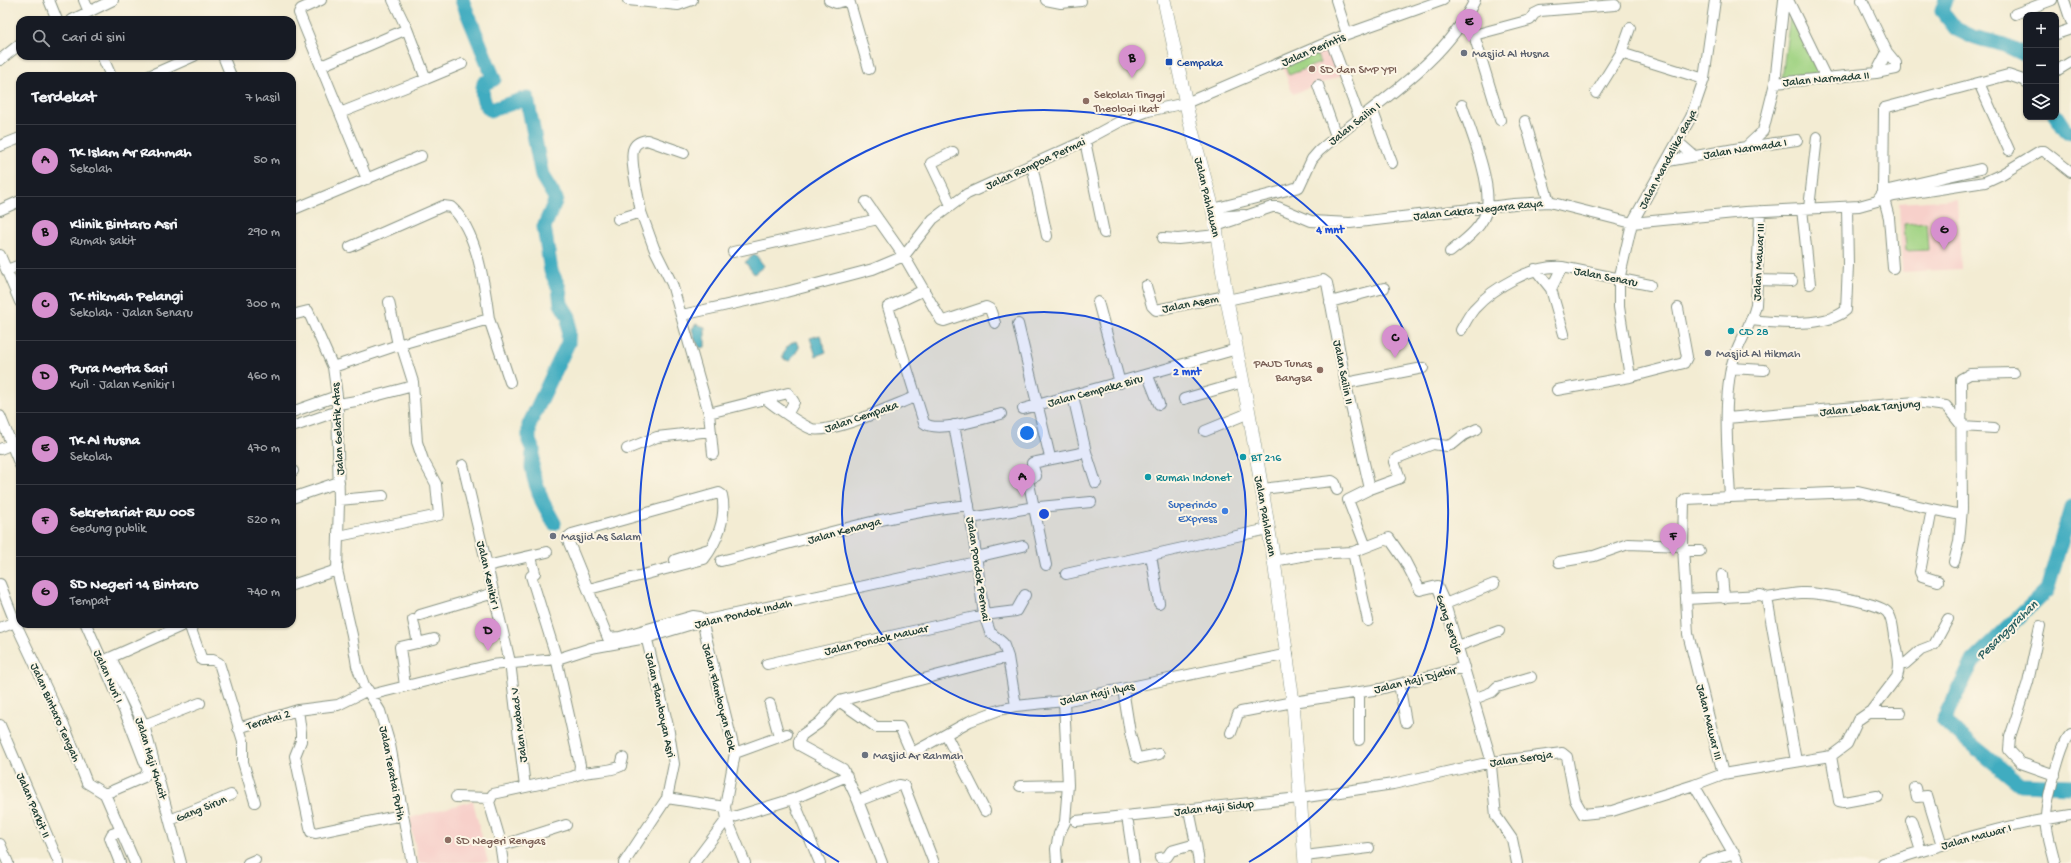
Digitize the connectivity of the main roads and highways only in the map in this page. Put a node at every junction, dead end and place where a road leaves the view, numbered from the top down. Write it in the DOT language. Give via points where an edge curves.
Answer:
graph roads {
  1 [pos="1164,0"];
  2 [pos="1305,860"];
  1 -- 2 [label="main road, Jalan Pahlawan" via="1215,222 1226,298 1249,412 1274,561 1293,702"];
}
